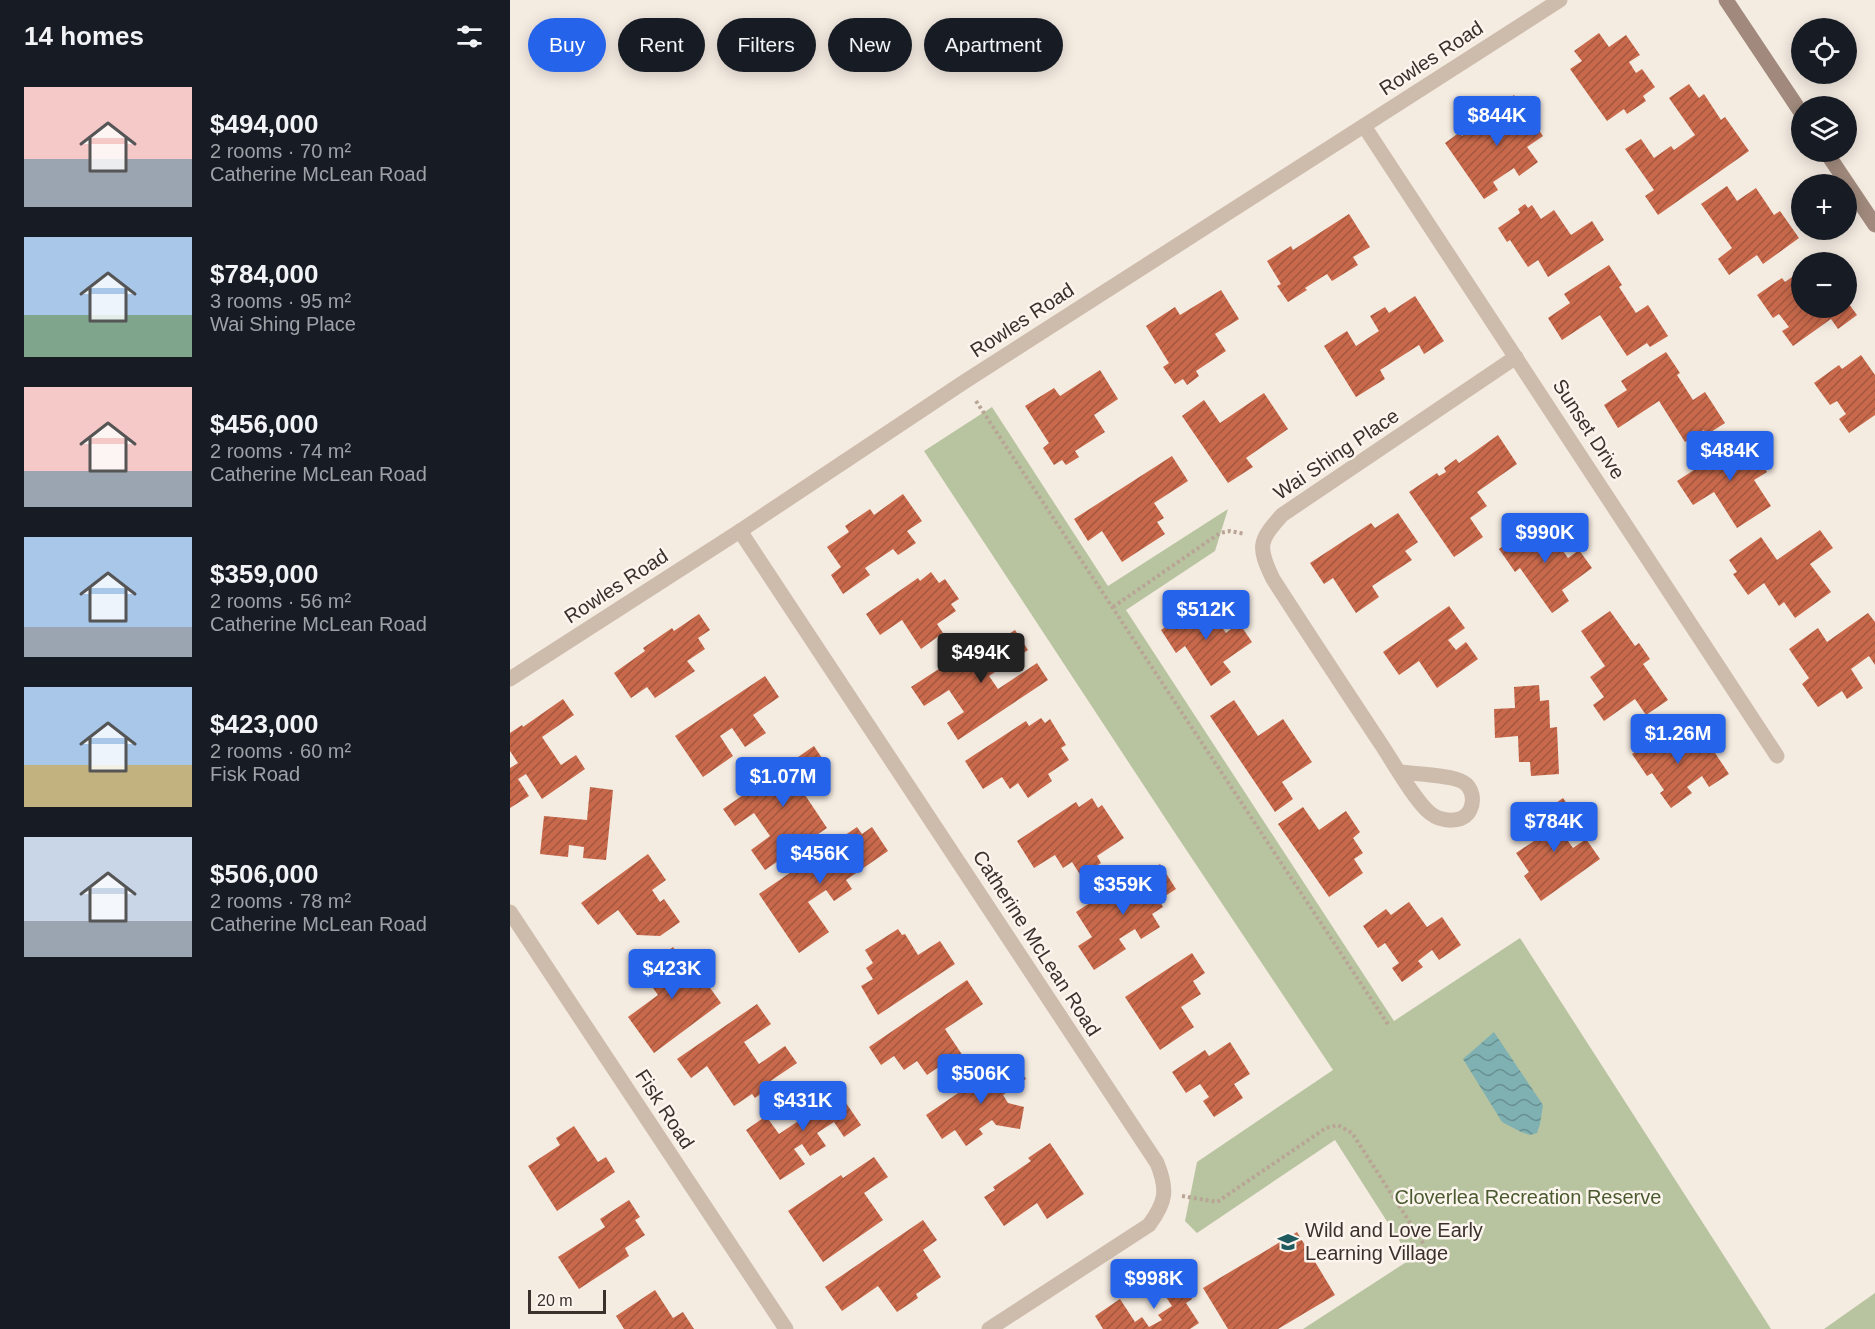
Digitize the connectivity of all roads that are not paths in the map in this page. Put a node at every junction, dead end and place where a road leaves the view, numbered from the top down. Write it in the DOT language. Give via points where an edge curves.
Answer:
graph roads {
  1 [pos="1560,0"];
  2 [pos="1726,0"];
  3 [pos="1791,98"];
  4 [pos="1364,126"];
  5 [pos="1833,162"];
  6 [pos="1875,225"];
  7 [pos="1516,357"];
  8 [pos="740,531"];
  9 [pos="510,679"];
  10 [pos="1777,756"];
  11 [pos="1400,772"];
  12 [pos="510,912"];
  13 [pos="786,1329"];
  14 [pos="989,1329"];
  1 -- 4 [label="street, Rowles Road"];
  2 -- 3 [label="main road"];
  4 -- 7 [label="street, Sunset Drive"];
  4 -- 8 [label="street, Rowles Road" via="974,375"];
  5 -- 6 [label="main road"];
  7 -- 10 [label="street, Sunset Drive"];
  7 -- 11 [label="street, Wai Shing Place" via="1282,514 1264,537 1262,548 1273,579"];
  8 -- 9 [label="street, Rowles Road"];
  8 -- 14 [label="street, Catherine McLean Road" via="1157,1163 1164,1180 1165,1193 1159,1211 1149,1225"];
  11 -- 11 [label="street" via="1462,781 1470,788 1470,809 1457,820 1437,818 1425,810"];
  12 -- 13 [label="street, Fisk Road"];
}
